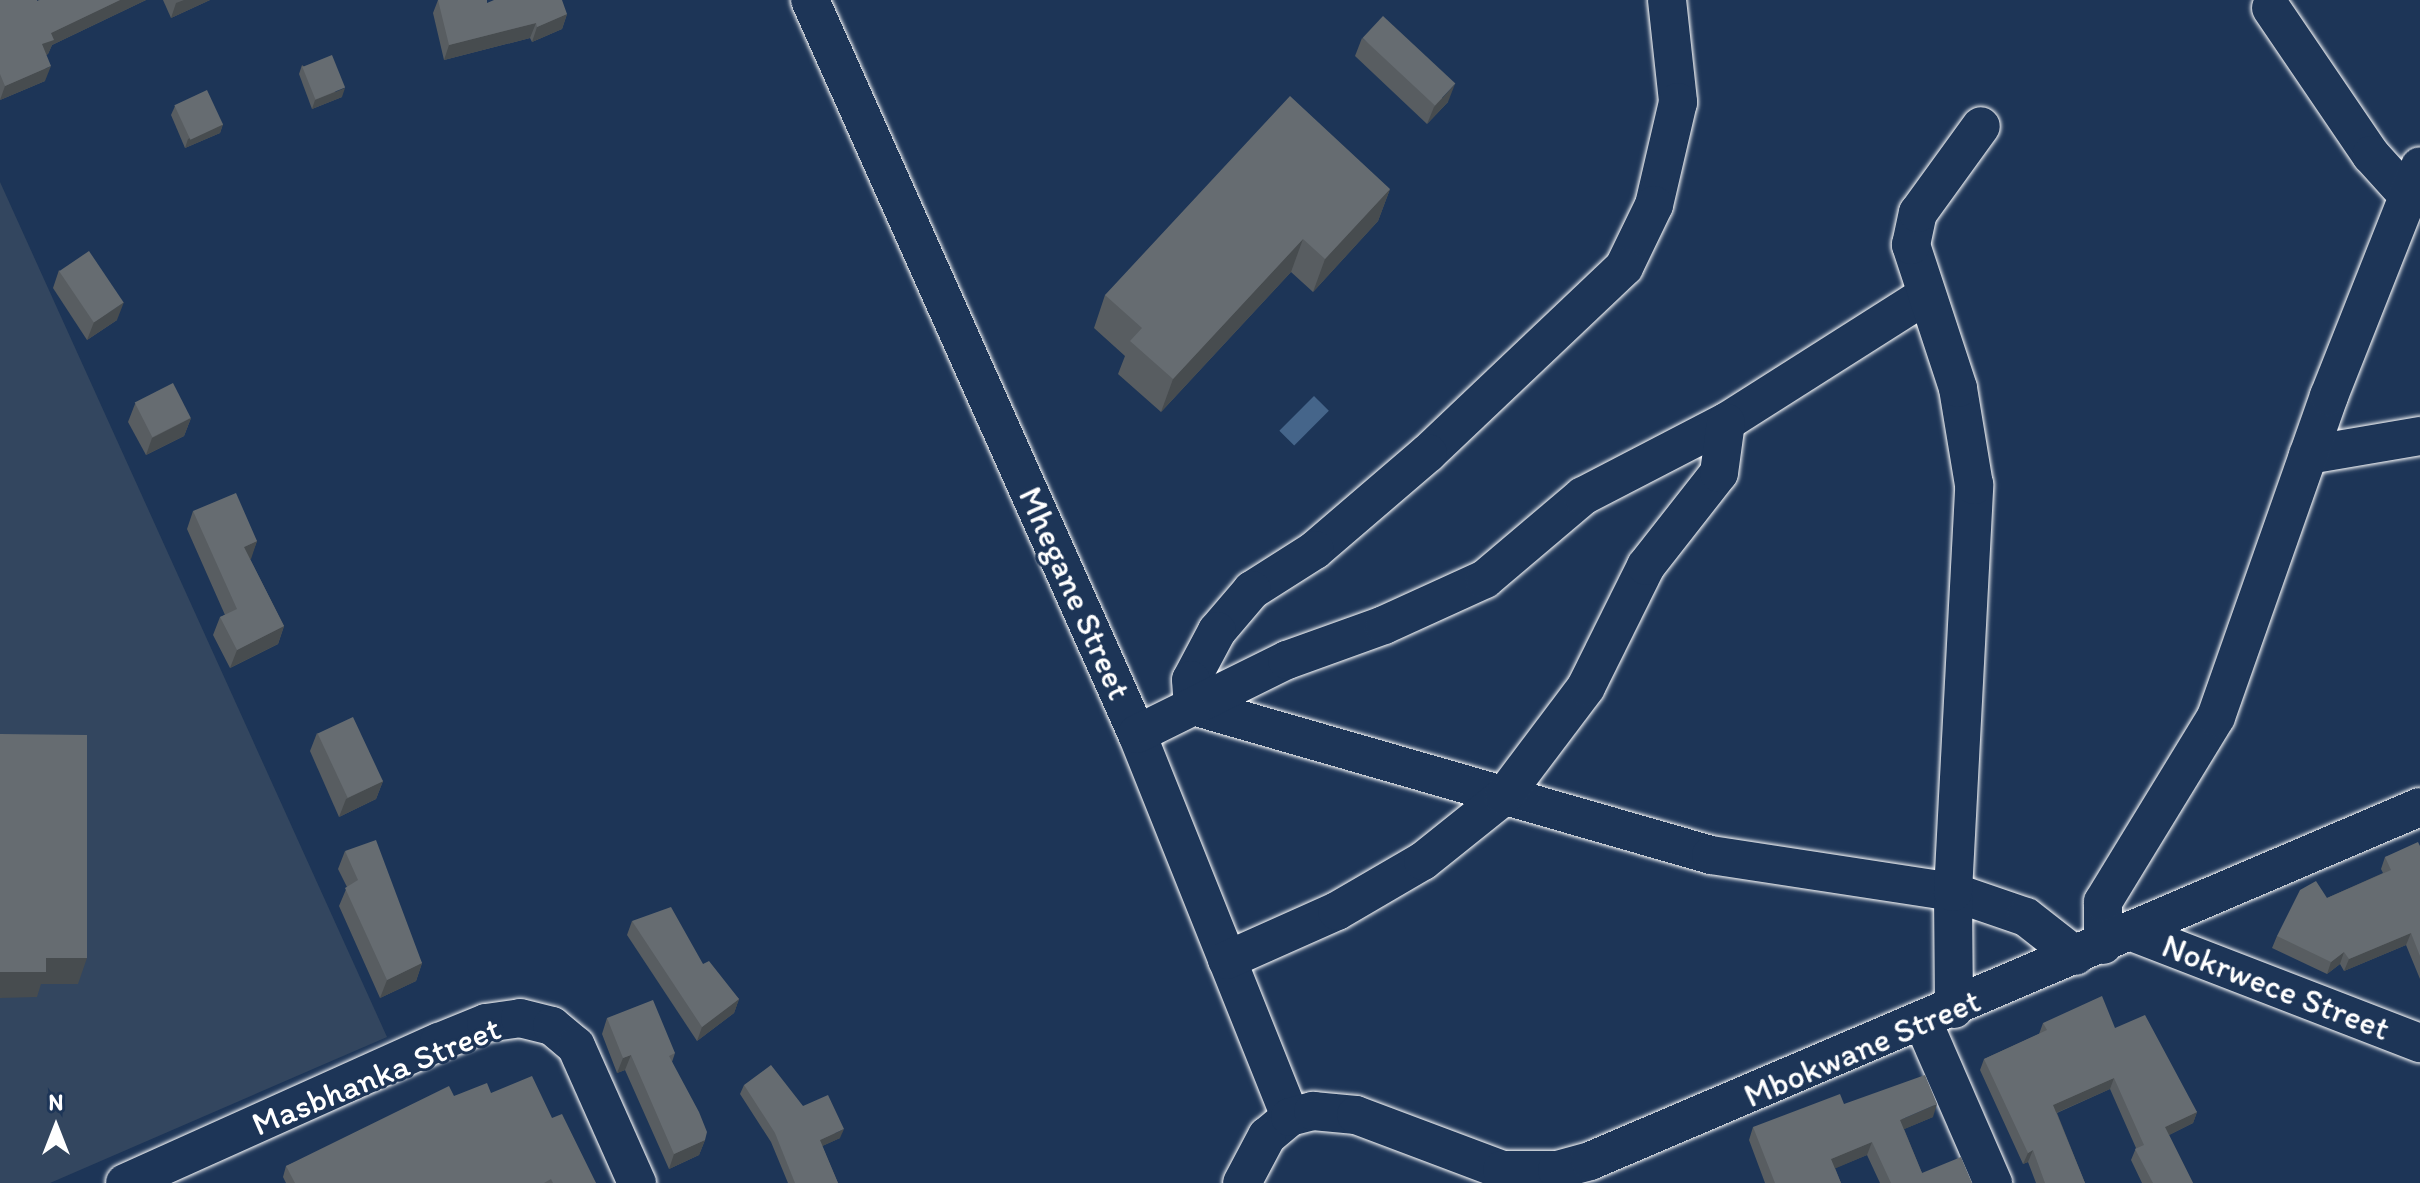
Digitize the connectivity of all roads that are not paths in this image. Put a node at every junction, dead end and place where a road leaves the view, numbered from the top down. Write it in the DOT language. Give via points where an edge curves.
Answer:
graph roads {
  1 [pos="810,0"];
  2 [pos="1667,0"];
  3 [pos="2271,8"];
  4 [pos="1981,126"];
  5 [pos="2414,181"];
  6 [pos="2407,241"];
  7 [pos="1923,297"];
  8 [pos="1726,422"];
  9 [pos="2420,436"];
  10 [pos="2308,455"];
  11 [pos="1193,706"];
  12 [pos="1137,734"];
  13 [pos="1504,796"];
  14 [pos="2420,807"];
  15 [pos="1953,892"];
  16 [pos="2103,944"];
  17 [pos="1227,960"];
  18 [pos="1938,1016"];
  19 [pos="2420,1043"];
  20 [pos="1290,1117"];
  21 [pos="172,1174"];
  22 [pos="125,1183"];
  23 [pos="637,1183"];
  24 [pos="1242,1183"];
  25 [pos="1993,1183"];
  1 -- 12 [label="street, Mhegane Street"];
  2 -- 11 [label="street" via="1678,102 1654,205 1624,267 1428,453 1315,550 1252,590 1217,631 1191,680"];
  3 -- 5 [label="street" via="2371,155"];
  4 -- 7 [label="street" via="1918,213 1911,245"];
  5 -- 6 [label="street"];
  6 -- 10 [label="street"];
  7 -- 8 [label="street"];
  7 -- 15 [label="street" via="1958,388 1974,485"];
  8 -- 11 [label="street" via="1583,496 1485,579 1384,625 1287,660"];
  8 -- 13 [label="street" via="1719,473 1646,566 1586,687"];
  9 -- 10 [label="street"];
  10 -- 16 [label="street" via="2216,717 2103,902"];
  11 -- 12 [label="street"];
  11 -- 13 [label="street, Nokrwece Street"];
  12 -- 17 [label="street, Mhegane Street"];
  13 -- 15 [label="street, Nokrwece Street" via="1711,855"];
  13 -- 17 [label="street" via="1423,861 1337,911"];
  14 -- 16 [label="street, Mbokwane Street"];
  15 -- 16 [label="street, Nokrwece Street"];
  15 -- 18 [label="street"];
  16 -- 18 [label="street, Mbokwane Street"];
  16 -- 19 [label="street, Nokrwece Street"];
  17 -- 20 [label="street, Mhegane Street"];
  18 -- 20 [label="street, Mbokwane Street" via="1626,1150 1557,1170 1502,1170 1356,1115 1313,1111"];
  18 -- 25 [label="street"];
  20 -- 24 [label="street" via="1267,1136"];
  21 -- 22 [label="street, Masbhanka Street"];
  21 -- 23 [label="street, Masbhanka Street" via="439,1042 486,1023 520,1018 552,1026 576,1046"];
}
